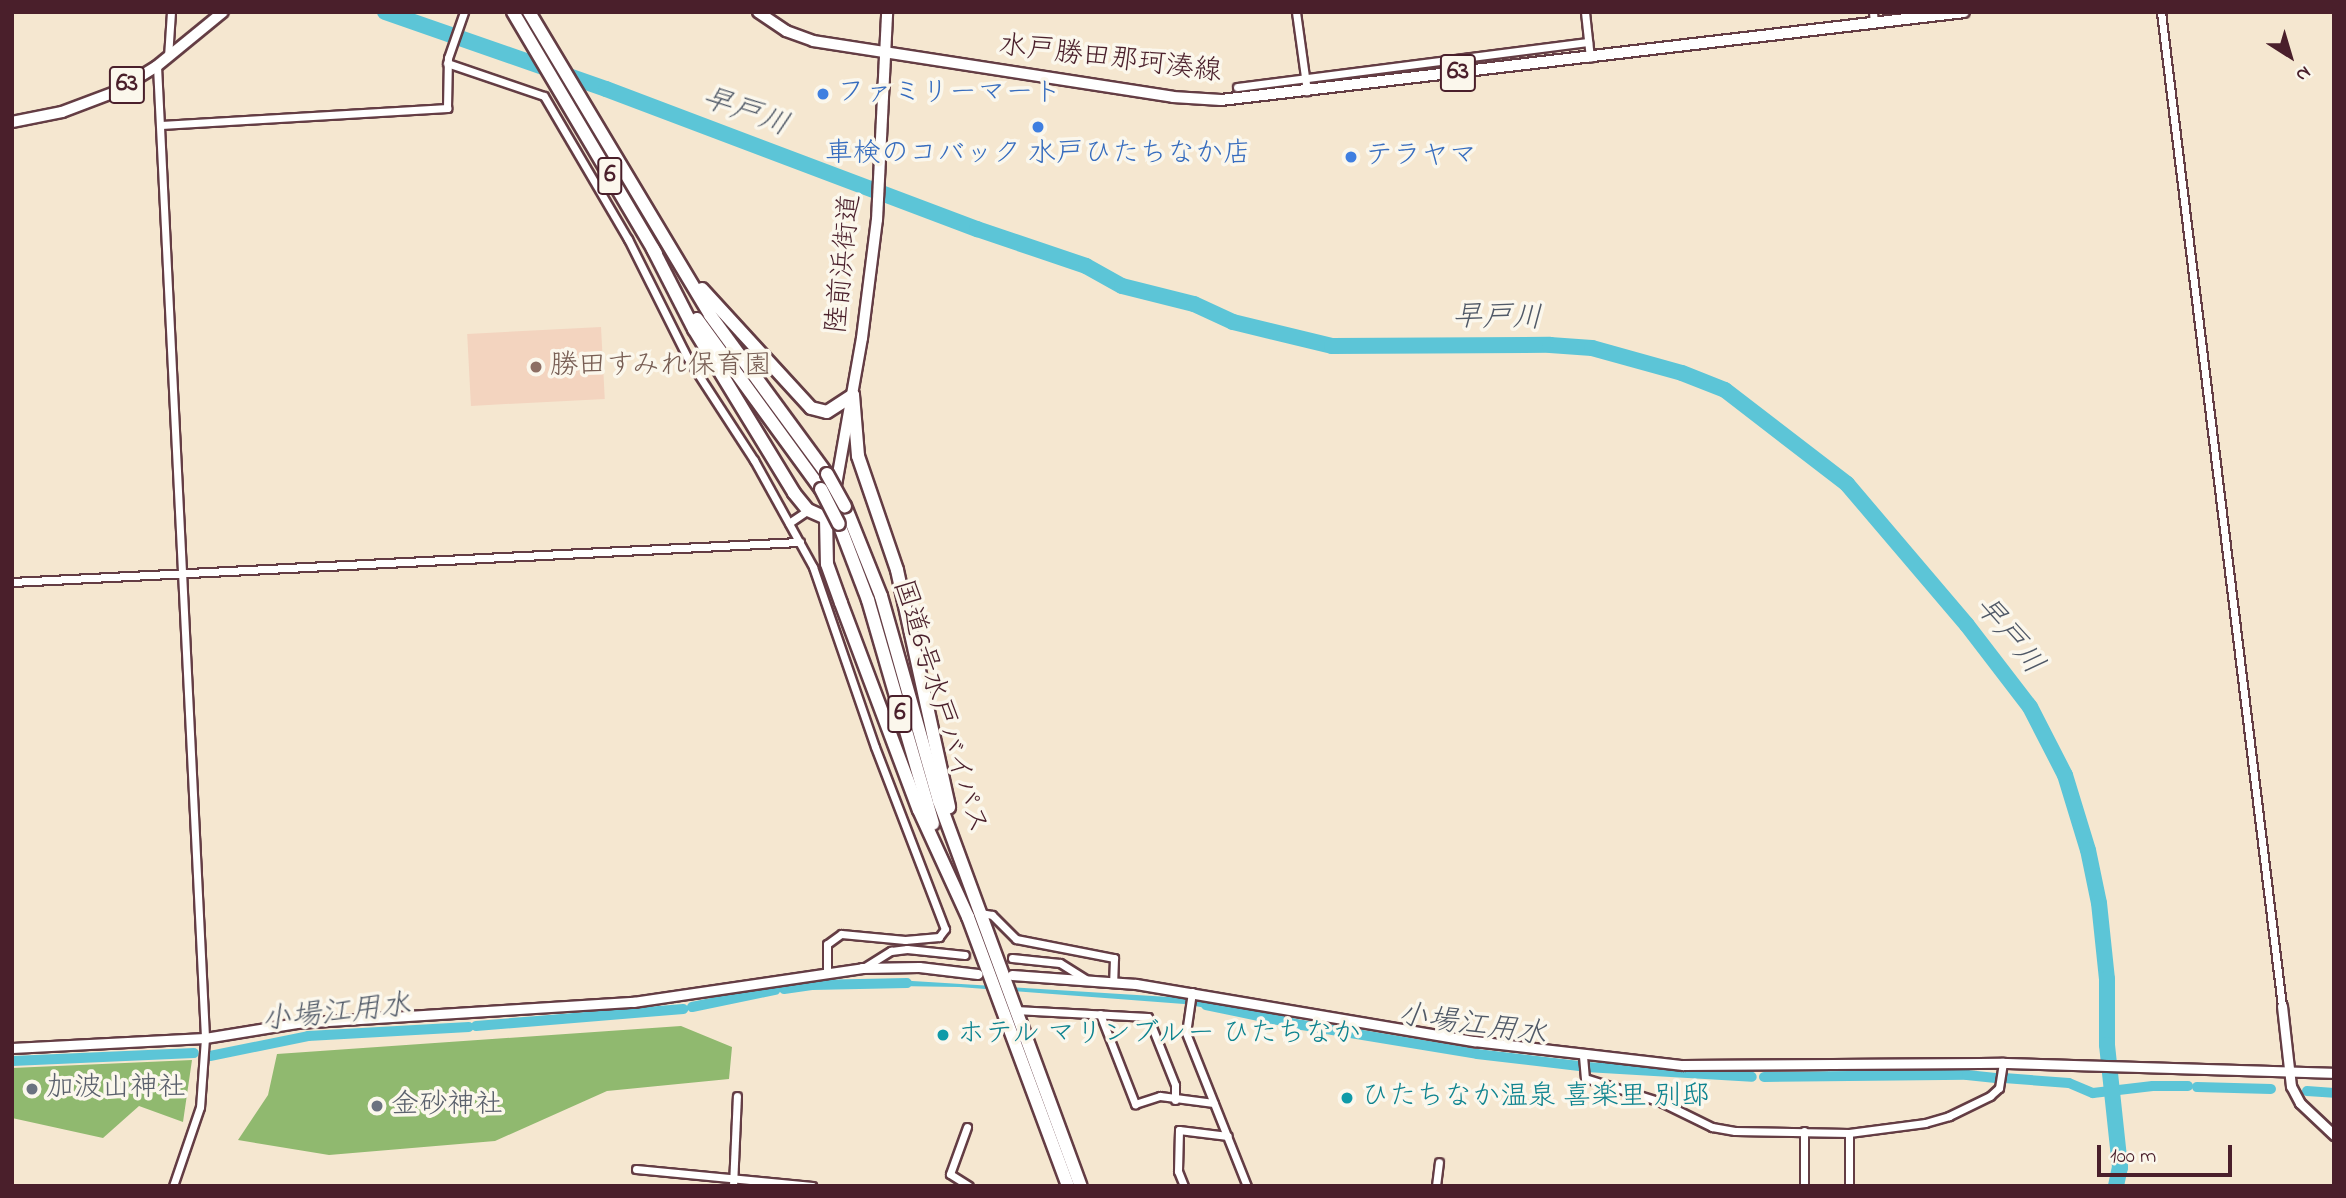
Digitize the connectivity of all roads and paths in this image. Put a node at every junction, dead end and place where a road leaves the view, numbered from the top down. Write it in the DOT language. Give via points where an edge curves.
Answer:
graph roads {
  1 [pos="171,12"];
  2 [pos="223,12"];
  3 [pos="464,12"];
  4 [pos="513,12"];
  5 [pos="529,12"];
  6 [pos="758,12"];
  7 [pos="887,12"];
  8 [pos="1296,12"];
  9 [pos="1585,12"];
  10 [pos="1964,12"];
  11 [pos="2161,12"];
  12 [pos="1874,18"];
  13 [pos="1588,42"];
  14 [pos="886,51"];
  15 [pos="168,57"];
  16 [pos="1590,58"];
  17 [pos="447,60"];
  18 [pos="157,66"];
  19 [pos="1303,78"];
  20 [pos="1237,87"];
  21 [pos="1307,91"];
  22 [pos="12,110"];
  23 [pos="12,122"];
  24 [pos="161,125"];
  25 [pos="653,248"];
  26 [pos="671,251"];
  27 [pos="853,395"];
  28 [pos="808,510"];
  29 [pos="826,518"];
  30 [pos="789,523"];
  31 [pos="800,542"];
  32 [pos="827,564"];
  33 [pos="813,567"];
  34 [pos="184,574"];
  35 [pos="12,583"];
  36 [pos="968,882"];
  37 [pos="962,903"];
  38 [pos="979,913"];
  39 [pos="965,955"];
  40 [pos="1012,958"];
  41 [pos="865,968"];
  42 [pos="827,972"];
  43 [pos="978,974"];
  44 [pos="1012,975"];
  45 [pos="1088,980"];
  46 [pos="1113,982"];
  47 [pos="1192,992"];
  48 [pos="2282,1006"];
  49 [pos="1015,1010"];
  50 [pos="1100,1014"];
  51 [pos="205,1038"];
  52 [pos="12,1048"];
  53 [pos="1583,1056"];
  54 [pos="2003,1063"];
  55 [pos="2289,1071"];
  56 [pos="2334,1073"];
  57 [pos="737,1096"];
  58 [pos="1175,1100"];
  59 [pos="1214,1103"];
  60 [pos="967,1127"];
  61 [pos="1804,1131"];
  62 [pos="1849,1133"];
  63 [pos="2334,1135"];
  64 [pos="1228,1136"];
  65 [pos="1439,1162"];
  66 [pos="636,1169"];
  67 [pos="734,1176"];
  68 [pos="173,1186"];
  69 [pos="733,1186"];
  70 [pos="812,1186"];
  71 [pos="969,1186"];
  72 [pos="1068,1186"];
  73 [pos="1081,1186"];
  74 [pos="1184,1186"];
  75 [pos="1247,1186"];
  76 [pos="1436,1186"];
  77 [pos="1804,1186"];
  78 [pos="1849,1186"];
  1 -- 15 [label="street"];
  2 -- 15 [label="main road, 63"];
  3 -- 17 [label="street"];
  4 -- 25 [label="highway, 国道6号水戸バイパス / 6"];
  5 -- 26 [label="highway, 国道6号水戸バイパス / 6"];
  6 -- 14 [label="main road, 水戸勝田那珂湊線 / 63" via="806,39"];
  7 -- 14 [label="main road, 陸前浜街道"];
  8 -- 19 [label="street"];
  9 -- 13 [label="street"];
  10 -- 12 [label="main road, 水戸勝田那珂湊線 / 63"];
  11 -- 48 [label="street"];
  12 -- 16 [label="main road, 水戸勝田那珂湊線 / 63"];
  13 -- 16 [label="street"];
  13 -- 19 [label="street"];
  14 -- 21 [label="main road, 水戸勝田那珂湊線 / 63" via="1183,98 1231,99"];
  14 -- 27 [label="main road, 陸前浜街道" via="878,215"];
  15 -- 18 [label="main road, 63"];
  16 -- 21 [label="main road, 水戸勝田那珂湊線 / 63"];
  17 -- 24 [label="street" via="447,108"];
  17 -- 30 [label="street" via="544,96 628,239 687,357"];
  18 -- 23 [label="main road, 63" via="92,102"];
  18 -- 24 [label="street"];
  19 -- 20 [label="street"];
  19 -- 21 [label="street"];
  22 -- 23 [label="street"];
  24 -- 34 [label="street"];
  25 -- 28 [label="highway" via="694,329"];
  25 -- 37 [label="highway, 国道6号水戸バイパス / 6, bridge" via="702,326 786,437 839,524 868,600 916,771"];
  26 -- 27 [label="highway" via="811,408 827,412"];
  26 -- 36 [label="highway, 国道6号水戸バイパス / 6, bridge" via="710,315 797,429 845,506 877,585 939,801"];
  27 -- 29 [label="main road, 陸前浜街道"];
  27 -- 36 [label="highway" via="859,456 905,600"];
  28 -- 29 [label="highway"];
  28 -- 30 [label="street"];
  29 -- 32 [label="highway"];
  30 -- 31 [label="street"];
  31 -- 33 [label="street"];
  31 -- 34 [label="street"];
  32 -- 33 [label="street"];
  32 -- 37 [label="highway" via="919,810"];
  33 -- 42 [label="street" via="874,747 946,929 939,937 905,940 841,934 827,944"];
  34 -- 35 [label="street"];
  34 -- 51 [label="street"];
  36 -- 38 [label="highway, 6"];
  37 -- 72 [label="highway, 6"];
  38 -- 46 [label="street" via="992,915 1016,939 1114,958"];
  38 -- 49 [label="highway, 6"];
  39 -- 41 [label="street" via="891,951"];
  40 -- 45 [label="street" via="1060,963"];
  41 -- 42 [label="street"];
  41 -- 43 [label="street" via="919,967"];
  42 -- 51 [label="street" via="646,1001 297,1023"];
  44 -- 45 [label="street"];
  45 -- 46 [label="street"];
  46 -- 47 [label="street"];
  47 -- 53 [label="street" via="1358,1023"];
  47 -- 59 [label="street" via="1186,1033"];
  48 -- 55 [label="street"];
  49 -- 50 [label="street"];
  49 -- 73 [label="highway, 6"];
  50 -- 58 [label="street" via="1148,1017 1175,1085"];
  50 -- 58 [label="street" via="1135,1104 1160,1096"];
  51 -- 52 [label="street"];
  51 -- 68 [label="street" via="200,1107"];
  53 -- 54 [label="street" via="1683,1065"];
  53 -- 61 [label="street" via="1585,1078 1661,1102 1712,1127"];
  54 -- 55 [label="street"];
  54 -- 62 [label="street" via="1999,1088 1949,1116"];
  55 -- 56 [label="street"];
  55 -- 63 [label="street" via="2295,1097"];
  57 -- 67 [label="street"];
  58 -- 59 [label="street"];
  59 -- 64 [label="street"];
  60 -- 71 [label="street" via="950,1174"];
  61 -- 62 [label="street"];
  61 -- 77 [label="street"];
  62 -- 78 [label="street"];
  64 -- 74 [label="street" via="1179,1130 1178,1171"];
  64 -- 75 [label="street"];
  65 -- 76 [label="street"];
  66 -- 67 [label="street"];
  67 -- 69 [label="street"];
  67 -- 70 [label="street"];
}
